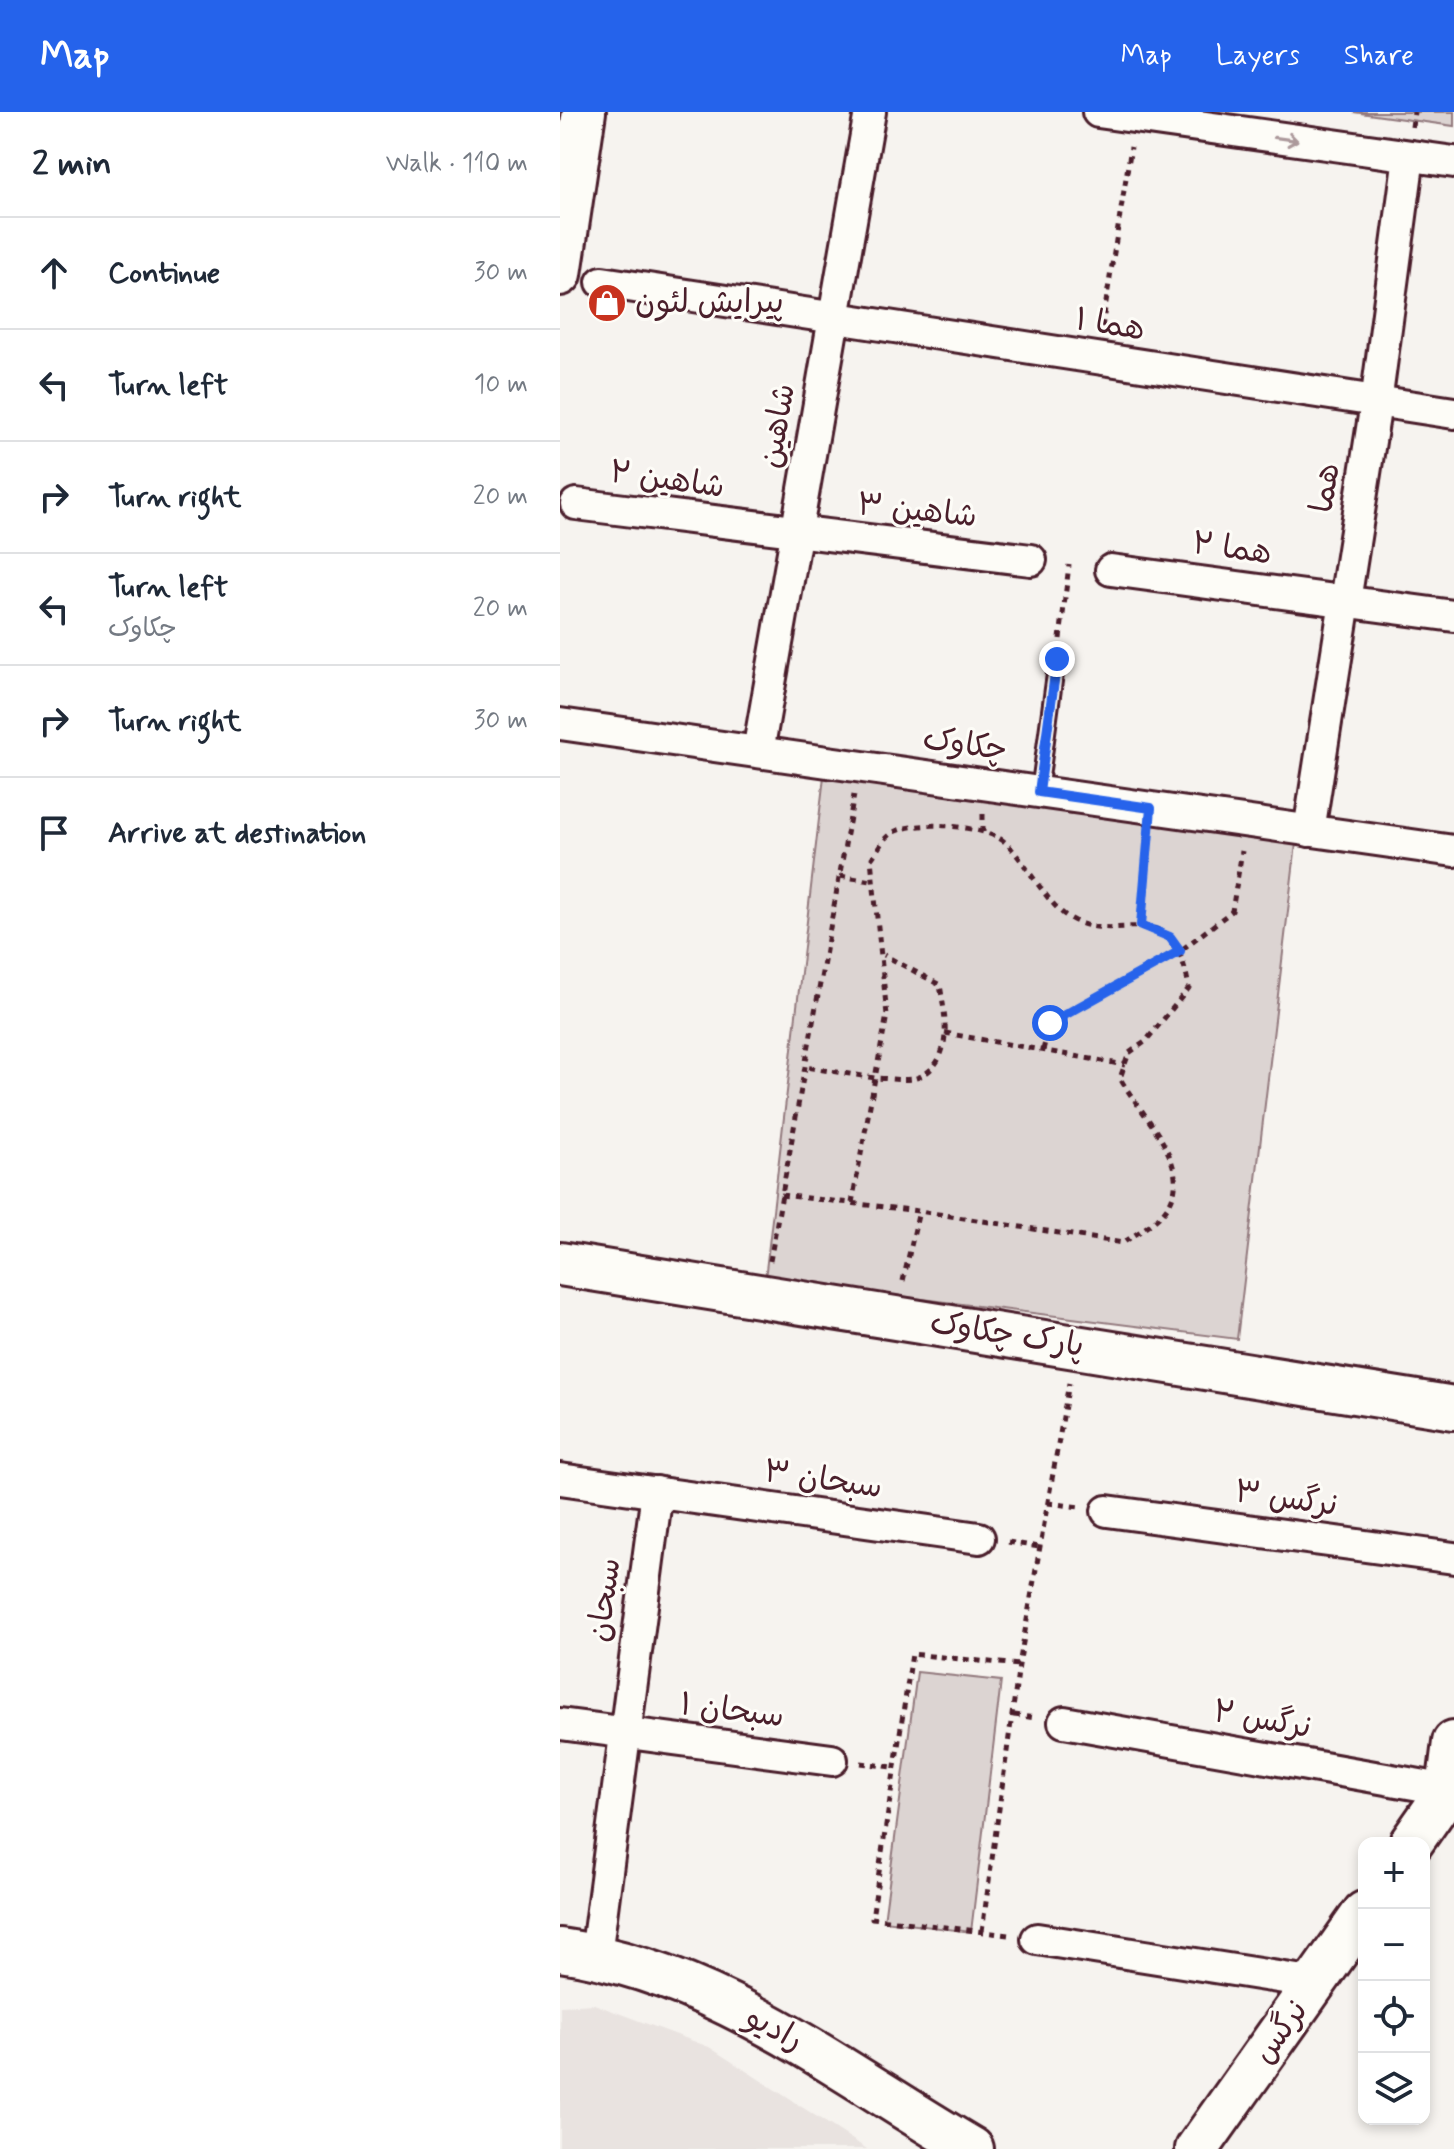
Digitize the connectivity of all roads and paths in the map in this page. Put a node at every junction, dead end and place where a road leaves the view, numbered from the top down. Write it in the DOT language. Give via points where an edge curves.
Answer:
graph roads {
  1 [pos="584,112"];
  2 [pos="870,112"];
  3 [pos="1098,112"];
  4 [pos="1136,117"];
  5 [pos="1409,156"];
  6 [pos="1454,162"];
  7 [pos="560,274"];
  8 [pos="602,282"];
  9 [pos="834,319"];
  10 [pos="1096,360"];
  11 [pos="1376,403"];
  12 [pos="1454,413"];
  13 [pos="576,504"];
  14 [pos="796,534"];
  15 [pos="1031,560"];
  16 [pos="1069,565"];
  17 [pos="1111,570"];
  18 [pos="1345,601"];
  19 [pos="1454,616"];
  20 [pos="1057,659"];
  21 [pos="560,724"];
  22 [pos="758,752"];
  23 [pos="859,766"];
  24 [pos="1039,792"];
  25 [pos="1151,808"];
  26 [pos="1246,822"];
  27 [pos="1309,831"];
  28 [pos="1454,851"];
  29 [pos="840,876"];
  30 [pos="871,881"];
  31 [pos="1141,925"];
  32 [pos="1180,951"];
  33 [pos="883,955"];
  34 [pos="945,1033"];
  35 [pos="1043,1050"];
  36 [pos="1125,1065"];
  37 [pos="805,1067"];
  38 [pos="875,1078"];
  39 [pos="781,1195"];
  40 [pos="852,1203"];
  41 [pos="919,1211"];
  42 [pos="560,1264"];
  43 [pos="763,1297"];
  44 [pos="894,1317"];
  45 [pos="1075,1346"];
  46 [pos="1454,1408"];
  47 [pos="560,1479"];
  48 [pos="657,1492"];
  49 [pos="1107,1511"];
  50 [pos="979,1538"];
  51 [pos="1454,1558"];
  52 [pos="1019,1665"];
  53 [pos="1064,1722"];
  54 [pos="560,1724"];
  55 [pos="623,1734"];
  56 [pos="1454,1742"];
  57 [pos="832,1760"];
  58 [pos="1448,1790"];
  59 [pos="1415,1837"];
  60 [pos="1358,1922"];
  61 [pos="1037,1939"];
  62 [pos="578,1953"];
  63 [pos="1316,1983"];
  64 [pos="972,2149"];
  65 [pos="1197,2149"];
  1 -- 7 [label="street"];
  2 -- 9 [label="street, شاهین"];
  3 -- 4 [label="street"];
  4 -- 5 [label="street, one-way"];
  4 -- 10 [label="path"];
  5 -- 6 [label="street"];
  5 -- 11 [label="street, هما"];
  8 -- 9 [label="street, هما ۱"];
  9 -- 10 [label="street, هما ۱"];
  9 -- 14 [label="street, شاهین"];
  10 -- 11 [label="street, هما ۱"];
  11 -- 12 [label="street, هما ۱"];
  11 -- 18 [label="street, هما"];
  13 -- 14 [label="street, شاهین ۲"];
  14 -- 15 [label="street, شاهین ۳"];
  14 -- 22 [label="street, شاهین"];
  15 -- 16 [label="path"];
  16 -- 17 [label="path"];
  16 -- 20 [label="path"];
  17 -- 18 [label="street, هما ۲"];
  18 -- 19 [label="street, هما ۲"];
  18 -- 27 [label="street, هما"];
  20 -- 24 [label="lane"];
  21 -- 22 [label="street, چکاوک"];
  22 -- 23 [label="street, چکاوک"];
  23 -- 24 [label="street, چکاوک"];
  23 -- 29 [label="path"];
  24 -- 25 [label="street, چکاوک"];
  25 -- 26 [label="street, چکاوک"];
  25 -- 31 [label="path"];
  26 -- 27 [label="street, چکاوک"];
  26 -- 32 [label="path" via="1232,911"];
  27 -- 28 [label="street, چکاوک"];
  29 -- 30 [label="path"];
  29 -- 37 [label="path"];
  30 -- 31 [label="path" via="871,859 890,833 918,825 948,825 1004,840 1064,914 1089,926"];
  30 -- 33 [label="path"];
  31 -- 32 [label="path" via="1170,937"];
  32 -- 35 [label="path" via="1050,1023"];
  32 -- 36 [label="path" via="1189,988 1145,1042 1129,1053"];
  33 -- 34 [label="path" via="940,985"];
  33 -- 38 [label="path" via="887,1015"];
  34 -- 35 [label="path"];
  34 -- 38 [label="path" via="945,1046 918,1078"];
  35 -- 36 [label="path"];
  36 -- 41 [label="path" via="1120,1078 1161,1137 1176,1170 1173,1192 1160,1216 1123,1243"];
  37 -- 38 [label="path"];
  37 -- 39 [label="path"];
  38 -- 40 [label="path"];
  39 -- 40 [label="path"];
  39 -- 43 [label="path"];
  40 -- 41 [label="path"];
  41 -- 44 [label="path"];
  42 -- 43 [label="street, پارک چکاوک"];
  43 -- 44 [label="street, پارک چکاوک"];
  44 -- 45 [label="street, پارک چکاوک"];
  45 -- 46 [label="street, پارک چکاوک"];
  45 -- 52 [label="path"];
  47 -- 48 [label="street, سبحان ۳"];
  48 -- 50 [label="street, سبحان ۳"];
  48 -- 55 [label="street, سبحان"];
  49 -- 51 [label="street, نرگس ۳"];
  52 -- 52 [label="path" via="912,1654 872,1918 982,1931"];
  53 -- 58 [label="street, نرگس ۲"];
  54 -- 55 [label="street, سبحان ۱"];
  55 -- 57 [label="street, سبحان ۱"];
  55 -- 62 [label="street, سبحان"];
  56 -- 58 [label="street"];
  58 -- 59 [label="street"];
  60 -- 63 [label="street, نرگس"];
  61 -- 63 [label="street"];
  62 -- 64 [label="street, رادیو" via="688,1983 820,2054"];
  63 -- 65 [label="street, نرگس"];
}
